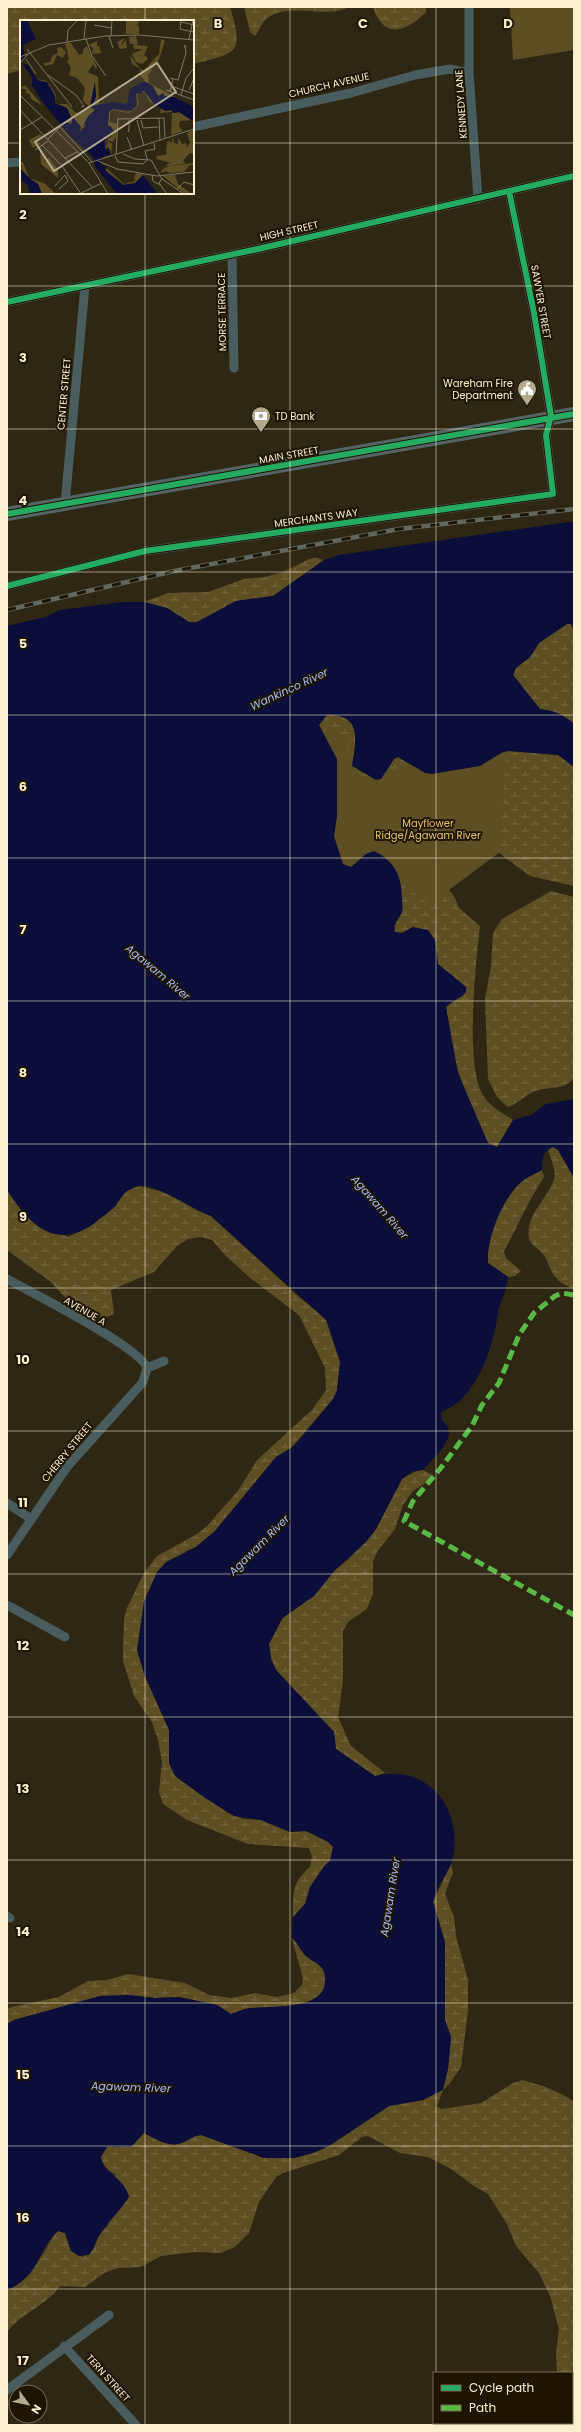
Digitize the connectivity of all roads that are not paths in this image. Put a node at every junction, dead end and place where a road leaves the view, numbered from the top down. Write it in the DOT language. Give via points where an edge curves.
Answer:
graph roads {
  1 [pos="469,7"];
  2 [pos="469,73"];
  3 [pos="194,127"];
  4 [pos="20,162"];
  5 [pos="7,163"];
  6 [pos="574,176"];
  7 [pos="509,192"];
  8 [pos="478,199"];
  9 [pos="232,254"];
  10 [pos="85,286"];
  11 [pos="7,302"];
  12 [pos="234,368"];
  13 [pos="574,414"];
  14 [pos="550,416"];
  15 [pos="66,504"];
  16 [pos="7,514"];
  17 [pos="7,586"];
  18 [pos="7,1279"];
  19 [pos="164,1361"];
  20 [pos="148,1368"];
  21 [pos="7,1503"];
  22 [pos="31,1519"];
  23 [pos="7,1555"];
  24 [pos="7,1605"];
  25 [pos="65,1637"];
  26 [pos="109,2315"];
  27 [pos="64,2346"];
  28 [pos="7,2390"];
  29 [pos="133,2424"];
  1 -- 2 [label="street, KENNEDY LANE"];
  2 -- 3 [label="street, CHURCH AVENUE" via="450,69 415,75 351,93"];
  2 -- 8 [label="street, KENNEDY LANE"];
  4 -- 5 [label="street"];
  6 -- 7 [label="street, HIGH STREET"];
  7 -- 8 [label="street, HIGH STREET"];
  7 -- 14 [label="street, SAWYER STREET" via="534,313"];
  8 -- 9 [label="street, HIGH STREET"];
  9 -- 10 [label="street, HIGH STREET"];
  9 -- 12 [label="street, MORSE TERRACE"];
  10 -- 11 [label="street, HIGH STREET"];
  10 -- 15 [label="street, CENTER STREET"];
  13 -- 14 [label="main road, MAIN STREET"];
  14 -- 15 [label="main road, MAIN STREET"];
  14 -- 17 [label="street, MERCHANTS WAY" via="546,436 553,494 120,556"];
  15 -- 16 [label="main road, MAIN STREET"];
  18 -- 20 [label="street, AVENUE A" via="124,1346"];
  19 -- 20 [label="street"];
  20 -- 22 [label="street, CHERRY STREET" via="143,1382 75,1457"];
  21 -- 22 [label="street"];
  22 -- 23 [label="street, CHERRY STREET"];
  24 -- 25 [label="street"];
  26 -- 27 [label="street"];
  27 -- 28 [label="street"];
  27 -- 29 [label="street, TERN STREET"];
}
